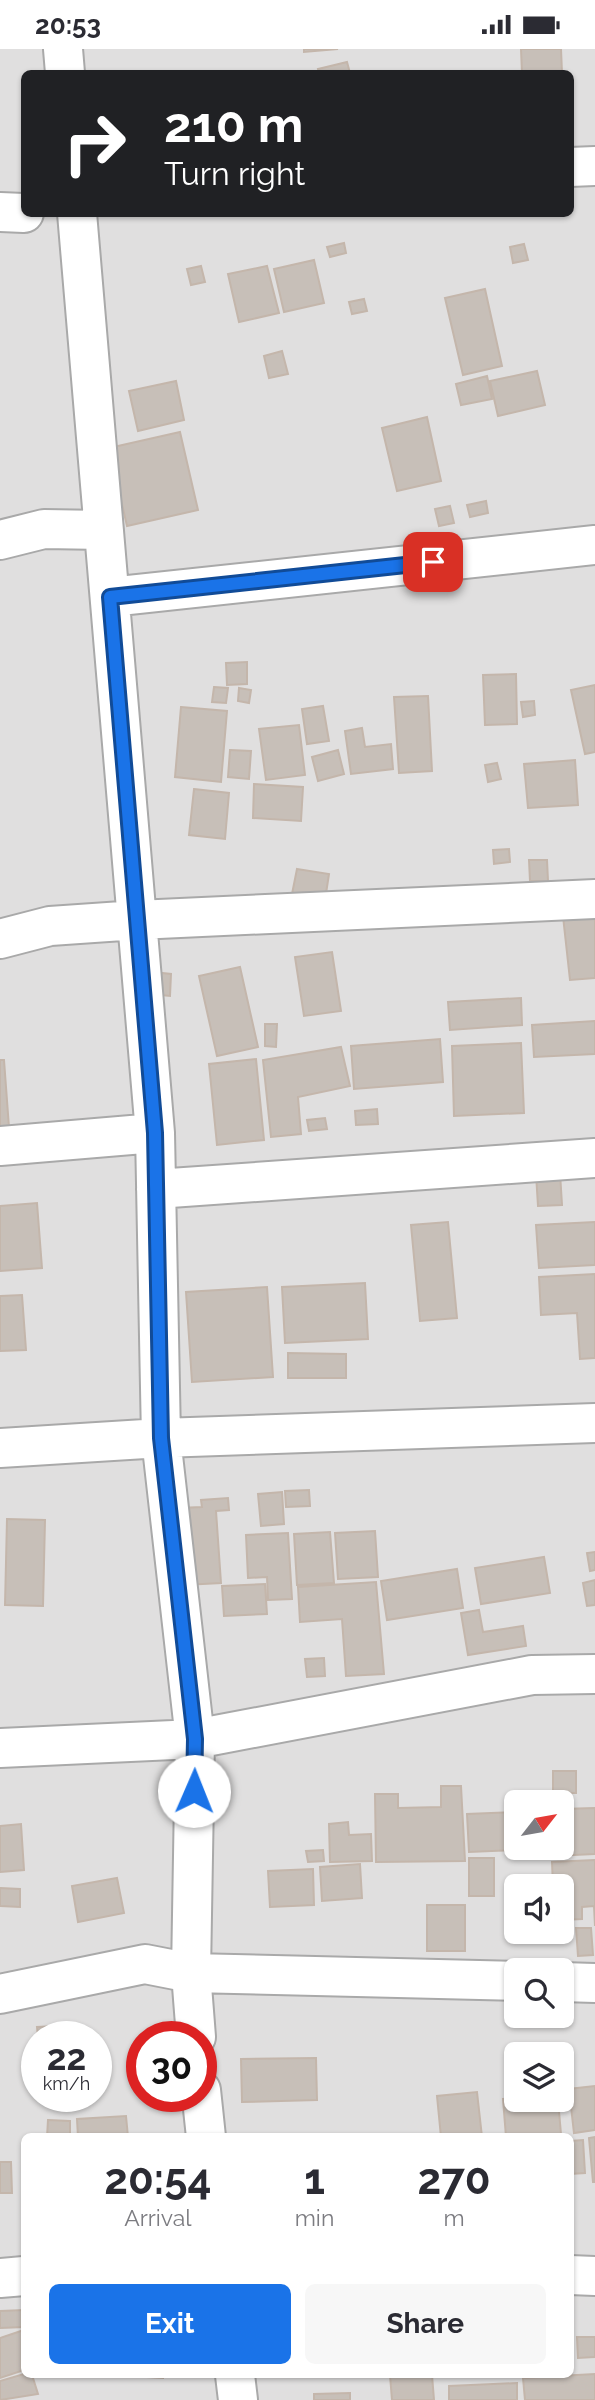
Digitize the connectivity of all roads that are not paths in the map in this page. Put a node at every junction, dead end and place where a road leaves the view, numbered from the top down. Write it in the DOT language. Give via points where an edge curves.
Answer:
graph roads {
  1 [pos="63,49"];
  2 [pos="65,70"];
  3 [pos="595,166"];
  4 [pos="574,167"];
  5 [pos="0,212"];
  6 [pos="21,213"];
  7 [pos="78,217"];
  8 [pos="104,530"];
  9 [pos="0,540"];
  10 [pos="595,545"];
  11 [pos="110,597"];
  12 [pos="595,899"];
  13 [pos="137,920"];
  14 [pos="0,939"];
  15 [pos="155,1133"];
  16 [pos="0,1146"];
  17 [pos="595,1158"];
  18 [pos="156,1189"];
  19 [pos="595,1423"];
  20 [pos="161,1438"];
  21 [pos="0,1448"];
  22 [pos="595,1674"];
  23 [pos="195,1739"];
  24 [pos="0,1748"];
  25 [pos="191,1973"];
  26 [pos="504,1981"];
  27 [pos="574,1982"];
  28 [pos="595,1983"];
  29 [pos="0,1994"];
  30 [pos="195,2021"];
  31 [pos="203,2112"];
  32 [pos="205,2133"];
  33 [pos="574,2275"];
  34 [pos="21,2276"];
  35 [pos="595,2276"];
  36 [pos="0,2278"];
  37 [pos="235,2378"];
  38 [pos="239,2400"];
  1 -- 2 [label="street"];
  3 -- 4 [label="street"];
  5 -- 6 [label="street"];
  7 -- 8 [label="street"];
  8 -- 9 [label="street" via="44,529"];
  8 -- 11 [label="street"];
  10 -- 11 [label="street"];
  11 -- 13 [label="street"];
  12 -- 13 [label="street"];
  13 -- 14 [label="street" via="50,926"];
  13 -- 15 [label="street"];
  15 -- 16 [label="street"];
  15 -- 18 [label="street"];
  17 -- 18 [label="street"];
  18 -- 20 [label="street"];
  19 -- 20 [label="street"];
  20 -- 21 [label="street"];
  20 -- 23 [label="street"];
  22 -- 23 [label="street" via="532,1675"];
  23 -- 24 [label="street"];
  23 -- 25 [label="street"];
  25 -- 26 [label="street"];
  25 -- 29 [label="street" via="145,1964"];
  25 -- 30 [label="street"];
  27 -- 28 [label="street"];
  31 -- 32 [label="street"];
  33 -- 35 [label="street"];
  34 -- 36 [label="street"];
  37 -- 38 [label="street"];
}
